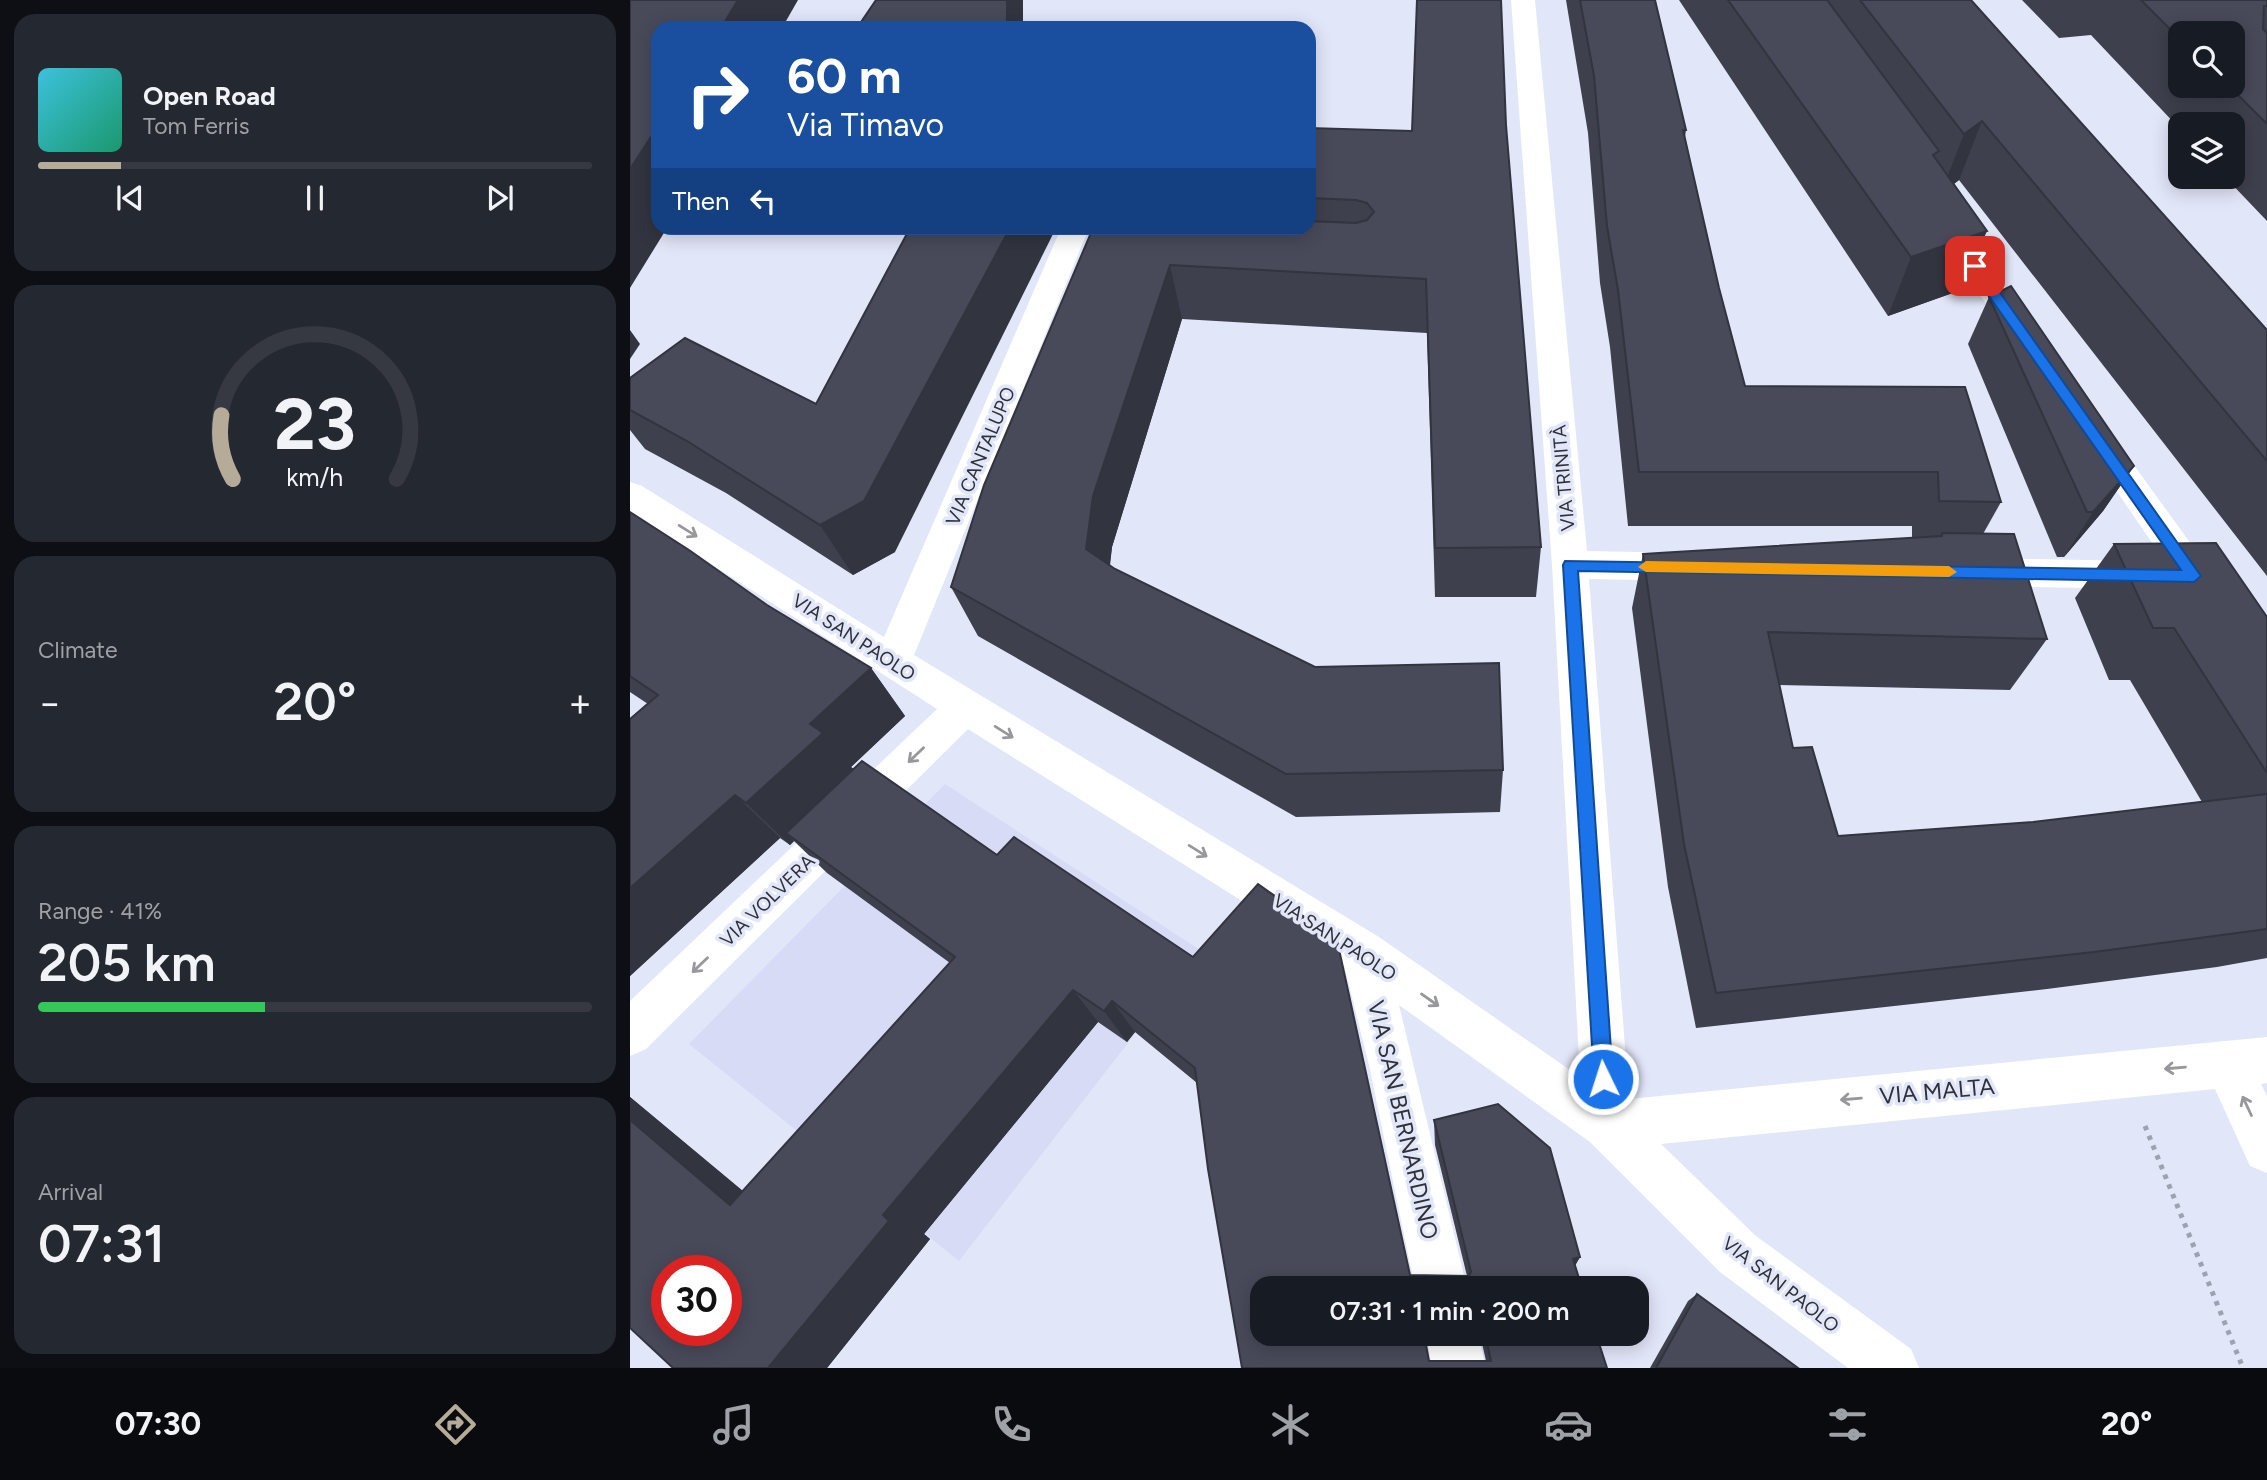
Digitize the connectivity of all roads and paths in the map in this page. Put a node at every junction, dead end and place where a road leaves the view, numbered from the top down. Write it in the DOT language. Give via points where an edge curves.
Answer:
graph roads {
  1 [pos="1523,0"];
  2 [pos="1930,203"];
  3 [pos="1078,243"];
  4 [pos="2042,361"];
  5 [pos="2082,418"];
  6 [pos="630,495"];
  7 [pos="1570,565"];
  8 [pos="1720,568"];
  9 [pos="1944,572"];
  10 [pos="2194,576"];
  11 [pos="2216,607"];
  12 [pos="893,661"];
  13 [pos="965,708"];
  14 [pos="1363,952"];
  15 [pos="630,1033"];
  16 [pos="2247,1062"];
  17 [pos="2123,1073"];
  18 [pos="1607,1125"];
  19 [pos="2267,1149"];
  20 [pos="1438,1276"];
  21 [pos="1454,1346"];
  22 [pos="1459,1368"];
  23 [pos="1892,1368"];
  24 [pos="2243,1368"];
  1 -- 7 [label="street, VIA TRINITÀ"];
  2 -- 4 [label="street"];
  3 -- 12 [label="street, VIA CANTALUPO"];
  5 -- 10 [label="street"];
  6 -- 12 [label="street, VIA SAN PAOLO, one-way"];
  7 -- 8 [label="street"];
  7 -- 18 [label="street, VIA TRINITÀ"];
  9 -- 10 [label="street"];
  10 -- 11 [label="street"];
  12 -- 13 [label="street, VIA SAN PAOLO"];
  13 -- 14 [label="street, VIA SAN PAOLO, one-way"];
  13 -- 15 [label="street, VIA VOLVERA, one-way"];
  14 -- 18 [label="street, VIA SAN PAOLO, one-way"];
  14 -- 20 [label="street, VIA SAN BERNARDINO"];
  16 -- 17 [label="street, VIA MALTA, one-way"];
  19 -- 16 [label="street, one-way"];
  17 -- 18 [label="street, VIA MALTA, one-way"];
  17 -- 24 [label="path"];
  18 -- 23 [label="street, VIA SAN PAOLO" via="1738,1254"];
  21 -- 22 [label="street"];
}
